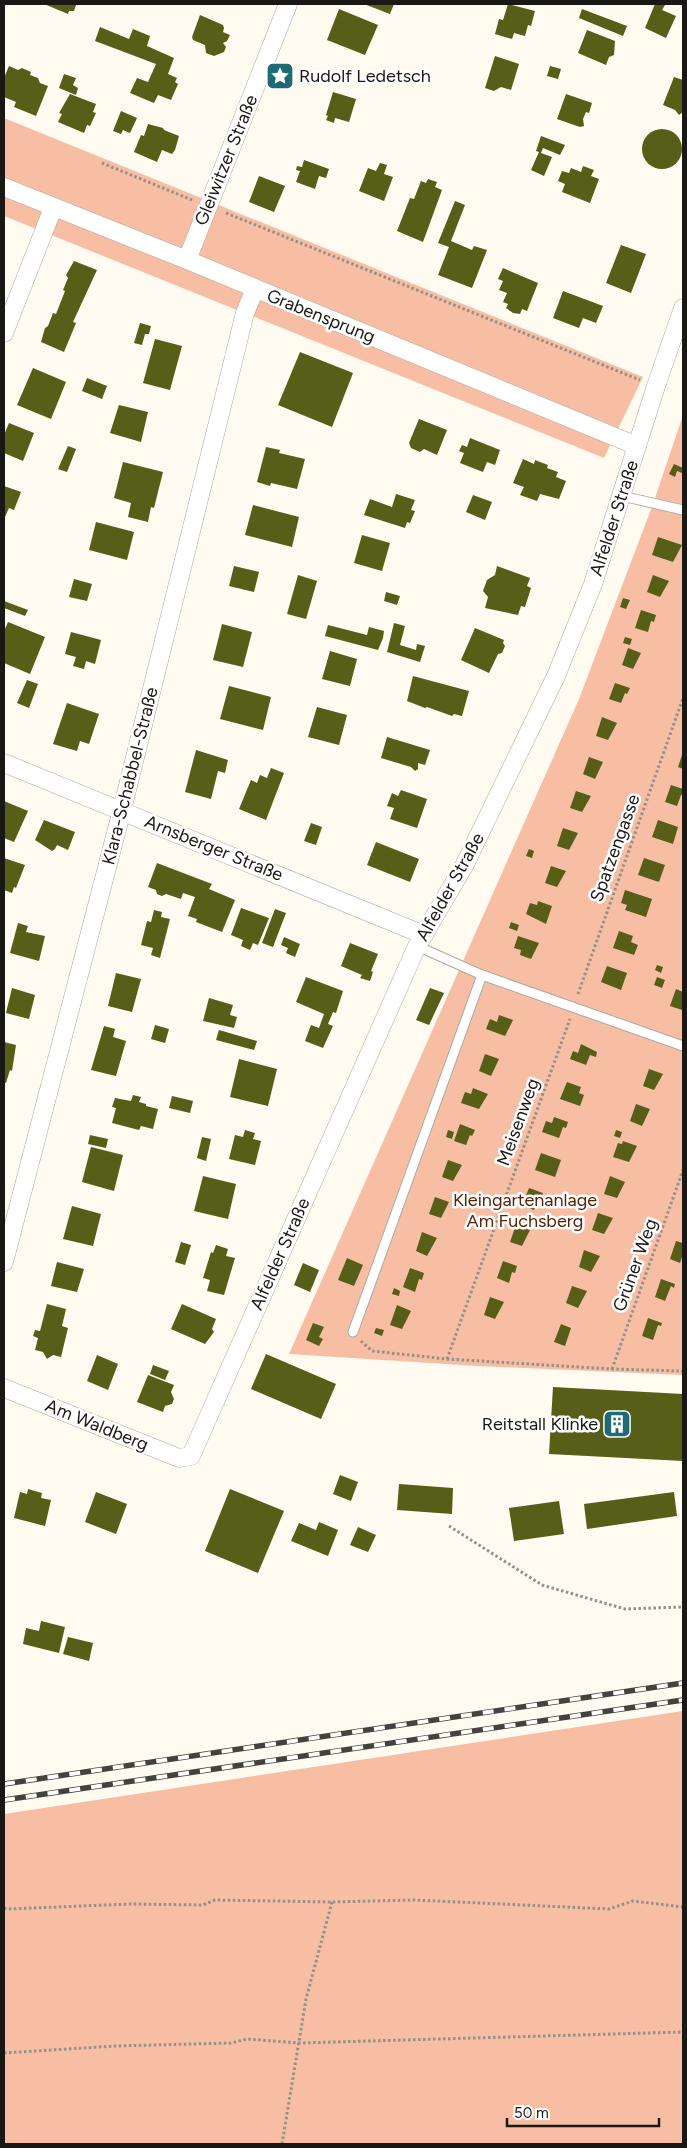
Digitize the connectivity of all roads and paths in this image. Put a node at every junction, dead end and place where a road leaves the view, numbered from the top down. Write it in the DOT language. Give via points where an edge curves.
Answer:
graph roads {
  1 [pos="288,4"];
  2 [pos="102,163"];
  3 [pos="4,188"];
  4 [pos="207,206"];
  5 [pos="53,208"];
  6 [pos="187,260"];
  7 [pos="255,289"];
  8 [pos="683,308"];
  9 [pos="4,333"];
  10 [pos="656,386"];
  11 [pos="637,446"];
  12 [pos="622,496"];
  13 [pos="683,510"];
  14 [pos="683,698"];
  15 [pos="4,763"];
  16 [pos="122,810"];
  17 [pos="421,941"];
  18 [pos="482,975"];
  19 [pos="574,1007"];
  20 [pos="683,1046"];
  21 [pos="683,1170"];
  22 [pos="4,1262"];
  23 [pos="353,1332"];
  24 [pos="447,1359"];
  25 [pos="612,1369"];
  26 [pos="683,1371"];
  27 [pos="4,1388"];
  28 [pos="191,1456"];
  29 [pos="449,1526"];
  30 [pos="683,1607"];
  31 [pos="332,1902"];
  32 [pos="683,1907"];
  33 [pos="4,1908"];
  34 [pos="683,2032"];
  35 [pos="299,2043"];
  36 [pos="4,2053"];
  37 [pos="282,2144"];
  1 -- 4 [label="street, Gleiwitzer Straße"];
  2 -- 4 [label="path"];
  3 -- 5 [label="street, Grabensprung"];
  4 -- 6 [label="street, Gleiwitzer Straße"];
  4 -- 10 [label="path"];
  5 -- 6 [label="street, Grabensprung"];
  5 -- 9 [label="street"];
  6 -- 7 [label="street, Grabensprung"];
  7 -- 11 [label="street, Grabensprung"];
  7 -- 16 [label="street, Klara-Schabbel-Straße" via="245,313"];
  8 -- 10 [label="street, Alfelder Straße"];
  10 -- 11 [label="street, Alfelder Straße"];
  11 -- 12 [label="street, Alfelder Straße"];
  12 -- 13 [label="lane"];
  12 -- 17 [label="street, Alfelder Straße" via="593,584 556,676 464,866"];
  14 -- 19 [label="path, Spatzengasse"];
  15 -- 16 [label="street, Arnsberger Straße"];
  16 -- 17 [label="street, Arnsberger Straße"];
  16 -- 22 [label="street, Klara-Schabbel-Straße"];
  17 -- 18 [label="lane"];
  17 -- 28 [label="street, Alfelder Straße"];
  18 -- 19 [label="lane"];
  18 -- 23 [label="lane"];
  19 -- 20 [label="lane"];
  19 -- 24 [label="path, Meisenweg"];
  21 -- 25 [label="path, Grüner Weg"];
  23 -- 24 [label="path" via="372,1351"];
  24 -- 25 [label="path"];
  25 -- 26 [label="path"];
  27 -- 28 [label="street, Am Waldberg" via="179,1458"];
  29 -- 30 [label="path" via="542,1585 625,1610"];
  31 -- 32 [label="path" via="414,1900 609,1909 633,1901"];
  31 -- 33 [label="path" via="215,1900 203,1905"];
  31 -- 35 [label="path" via="306,1999"];
  34 -- 35 [label="path"];
  35 -- 36 [label="path" via="247,2039 231,2043"];
  35 -- 37 [label="path"];
}
